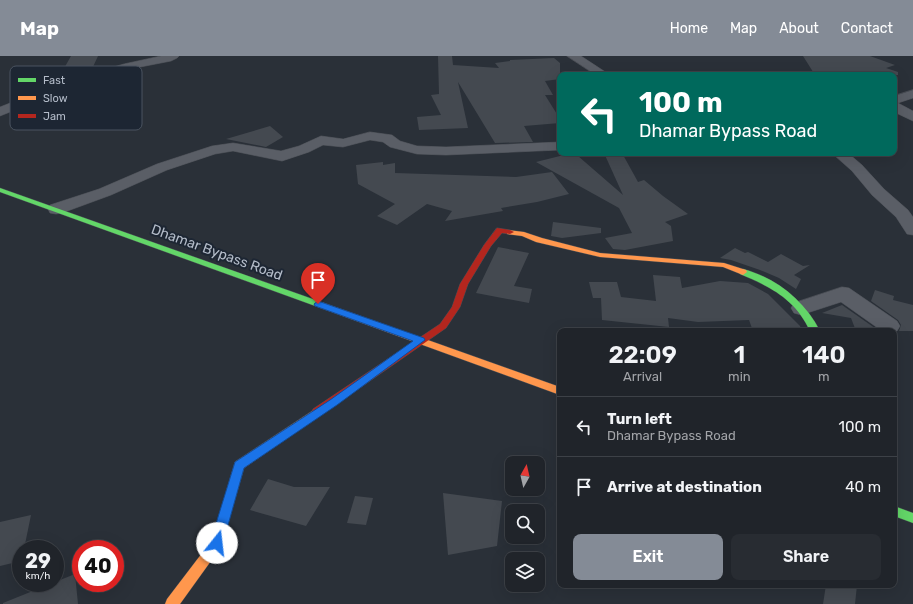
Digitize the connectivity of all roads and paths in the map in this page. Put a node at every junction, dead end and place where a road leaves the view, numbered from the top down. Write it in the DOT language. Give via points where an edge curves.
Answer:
graph roads {
  1 [pos="173,56"];
  2 [pos="579,57"];
  3 [pos="129,66"];
  4 [pos="600,72"];
  5 [pos="913,94"];
  6 [pos="897,99"];
  7 [pos="10,107"];
  8 [pos="897,108"];
  9 [pos="0,112"];
  10 [pos="913,117"];
  11 [pos="557,146"];
  12 [pos="843,156"];
  13 [pos="0,190"];
  14 [pos="56,209"];
  15 [pos="910,222"];
  16 [pos="801,308"];
  17 [pos="890,326"];
  18 [pos="814,328"];
  19 [pos="420,340"];
  20 [pos="557,390"];
  21 [pos="897,512"];
  22 [pos="913,518"];
  23 [pos="172,604"];
  1 -- 3 [label="street"];
  2 -- 4 [label="street"];
  5 -- 6 [label="street"];
  7 -- 9 [label="street"];
  8 -- 10 [label="street"];
  11 -- 14 [label="street" via="418,150 395,144 387,138 370,136 343,143 321,140 282,156 233,147 212,150"];
  12 -- 15 [label="street"];
  13 -- 14 [label="street, Dhamar Bypass Road"];
  14 -- 19 [label="street, Dhamar Bypass Road"];
  16 -- 17 [label="street" via="842,293"];
  16 -- 18 [label="street"];
  16 -- 19 [label="street" via="797,302 773,286 724,265 600,255 500,230 464,284 456,307 443,326"];
  19 -- 20 [label="street, Dhamar Bypass Road"];
  19 -- 23 [label="street" via="239,465 217,543"];
  21 -- 22 [label="street"];
}
